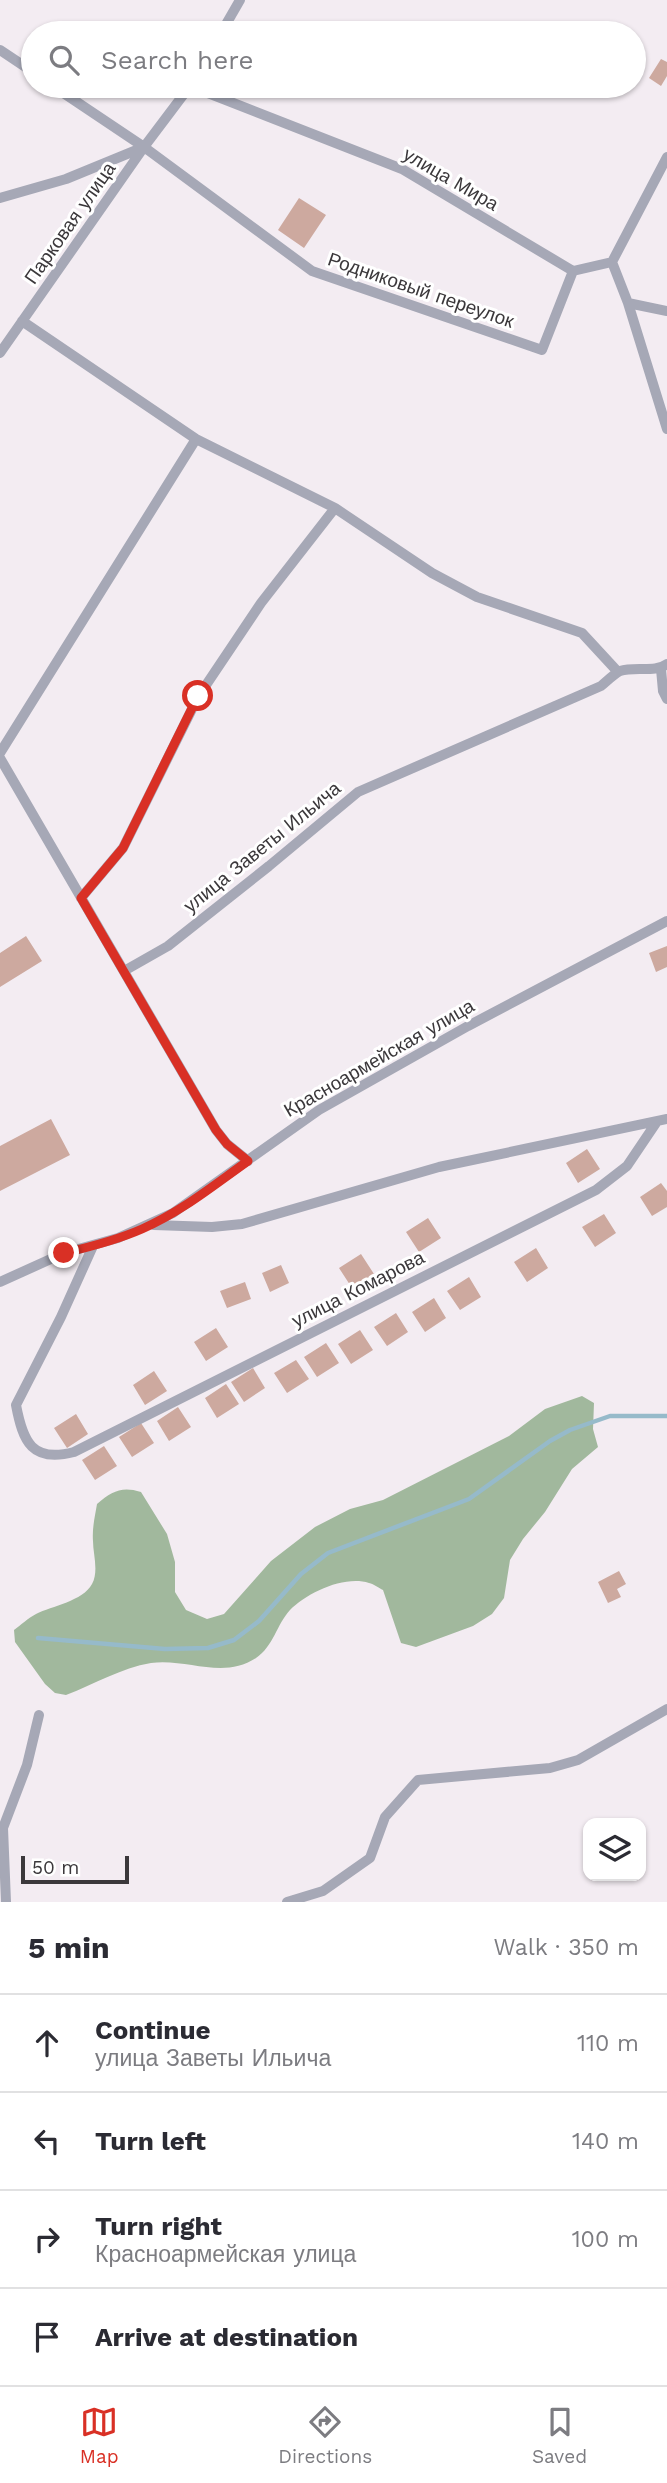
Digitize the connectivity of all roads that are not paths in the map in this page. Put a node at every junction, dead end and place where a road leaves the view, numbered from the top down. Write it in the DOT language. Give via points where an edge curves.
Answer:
graph roads {
  1 [pos="240,0"];
  2 [pos="228,21"];
  3 [pos="0,50"];
  4 [pos="21,64"];
  5 [pos="71,98"];
  6 [pos="181,98"];
  7 [pos="221,98"];
  8 [pos="144,147"];
  9 [pos="667,157"];
  10 [pos="0,198"];
  11 [pos="612,262"];
  12 [pos="573,271"];
  13 [pos="628,303"];
  14 [pos="667,311"];
  15 [pos="22,321"];
  16 [pos="0,353"];
  17 [pos="667,429"];
  18 [pos="196,439"];
  19 [pos="335,508"];
  20 [pos="664,667"];
  21 [pos="618,671"];
  22 [pos="667,699"];
  23 [pos="0,756"];
  24 [pos="81,898"];
  25 [pos="667,920"];
  26 [pos="124,971"];
  27 [pos="661,1121"];
  28 [pos="248,1161"];
  29 [pos="151,1224"];
  30 [pos="93,1246"];
  31 [pos="0,1282"];
  32 [pos="667,1709"];
  33 [pos="39,1715"];
  34 [pos="1,1827"];
  35 [pos="6,1902"];
  36 [pos="287,1902"];
  1 -- 2 [label="street"];
  3 -- 4 [label="street"];
  5 -- 8 [label="street, Родниковый переулок"];
  6 -- 8 [label="street, Парковая улица"];
  7 -- 12 [label="street, улица Мира" via="402,169"];
  8 -- 10 [label="street, Парковая улица" via="66,179"];
  8 -- 12 [label="street, Родниковый переулок" via="312,271 542,350"];
  8 -- 15 [label="street, Парковая улица"];
  9 -- 11 [label="street"];
  11 -- 12 [label="street"];
  11 -- 13 [label="street"];
  13 -- 14 [label="street"];
  13 -- 17 [label="street"];
  15 -- 16 [label="street, Парковая улица"];
  15 -- 18 [label="street"];
  18 -- 19 [label="street"];
  18 -- 23 [label="street"];
  19 -- 21 [label="street" via="432,573 477,597 582,633"];
  19 -- 24 [label="street" via="261,603 198,696 123,848"];
  20 -- 21 [label="street"];
  20 -- 22 [label="street"];
  21 -- 26 [label="street, улица Заветы Ильича" via="601,686 358,792 168,946"];
  23 -- 24 [label="street"];
  24 -- 26 [label="street"];
  25 -- 28 [label="street, Красноармейская улица" via="319,1110"];
  26 -- 28 [label="street" via="216,1130"];
  27 -- 29 [label="street, улица Комарова" via="439,1167 242,1224"];
  27 -- 30 [label="street, улица Комарова" via="627,1166 596,1190 74,1452 54,1457 30,1446 16,1405"];
  28 -- 29 [label="street, Красноармейская улица"];
  29 -- 30 [label="street, Красноармейская улица"];
  30 -- 31 [label="street, Красноармейская улица" via="64,1253"];
  32 -- 36 [label="street" via="578,1760 550,1768 418,1780 385,1817 370,1858 323,1891"];
  33 -- 34 [label="street" via="27,1765"];
  34 -- 35 [label="street"];
}
